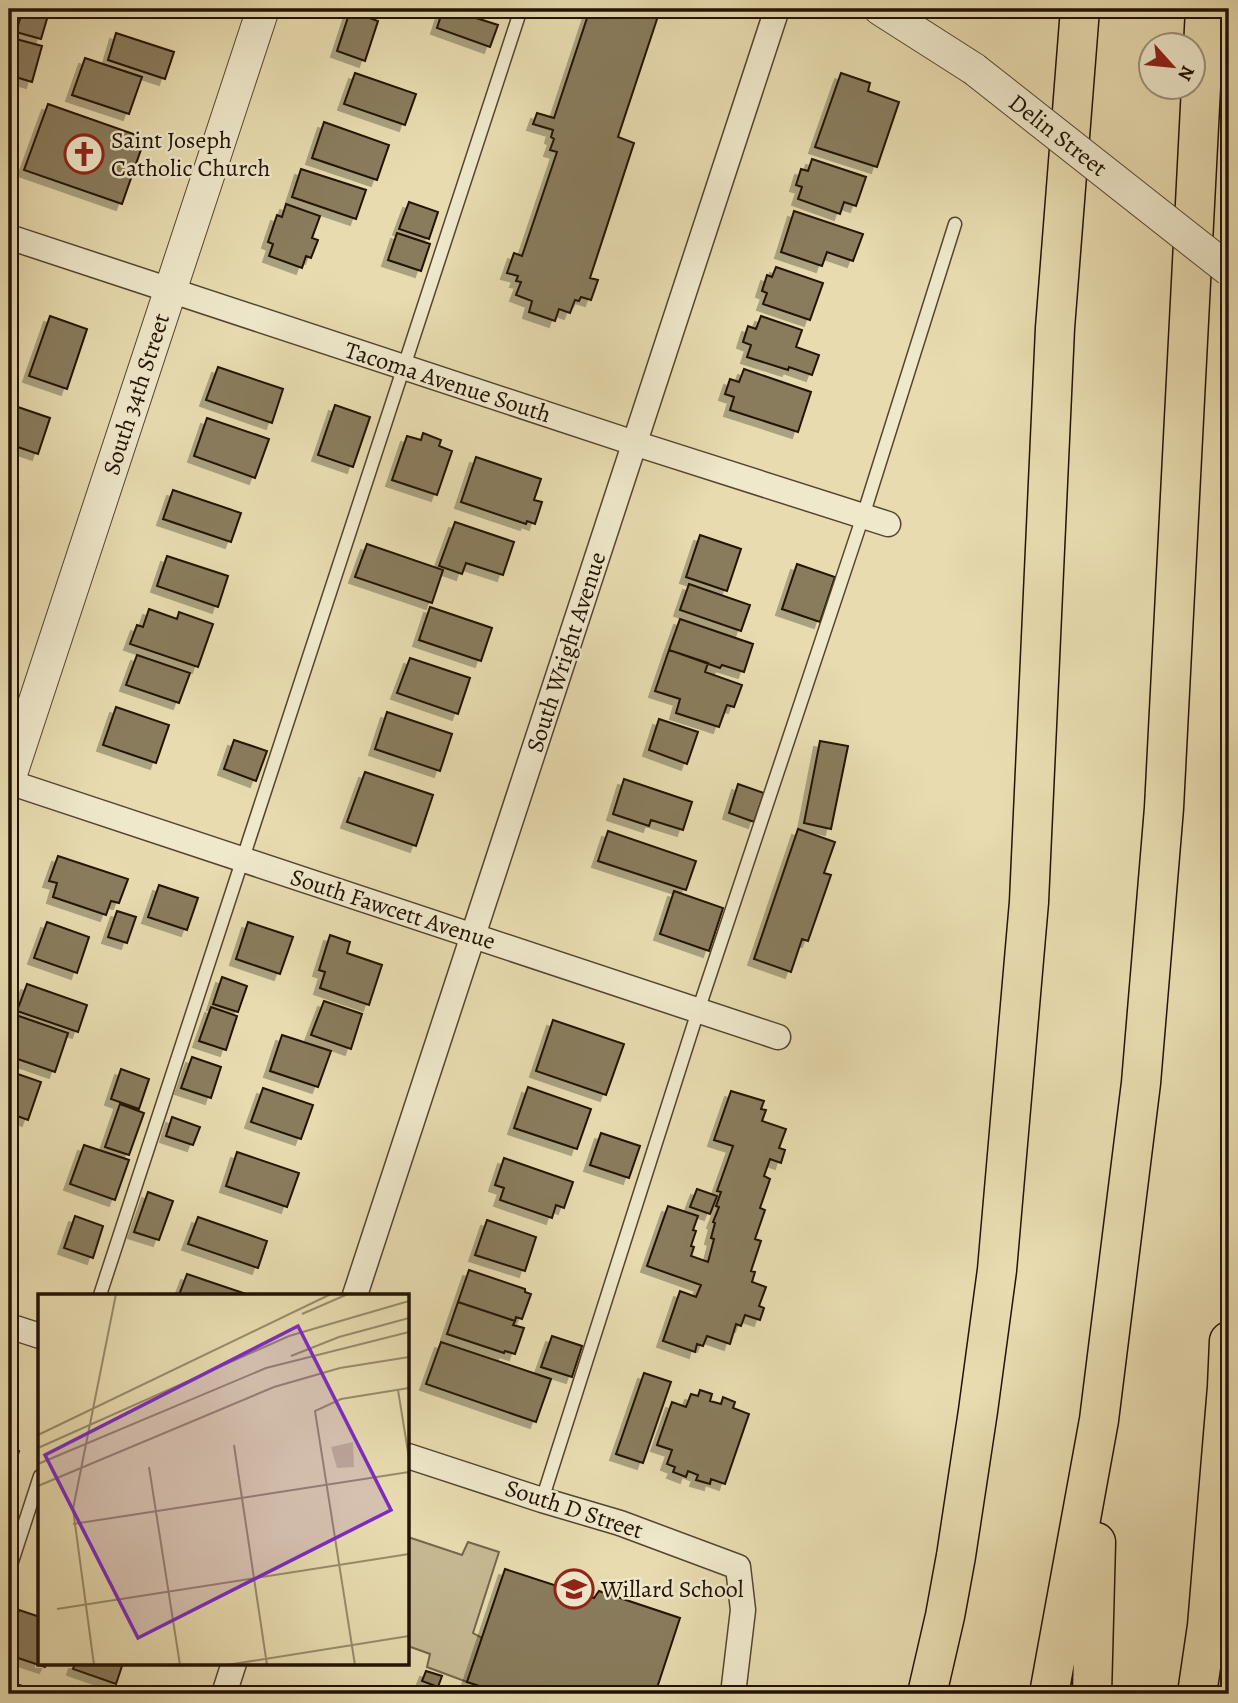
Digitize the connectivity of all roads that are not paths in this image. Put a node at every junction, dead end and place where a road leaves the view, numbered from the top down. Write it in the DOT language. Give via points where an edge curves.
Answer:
graph roads {
  1 [pos="263,9"];
  2 [pos="521,9"];
  3 [pos="777,9"];
  4 [pos="880,9"];
  5 [pos="1080,9"];
  6 [pos="1205,9"];
  7 [pos="955,224"];
  8 [pos="9,237"];
  9 [pos="1229,270"];
  10 [pos="170,290"];
  11 [pos="403,367"];
  12 [pos="634,443"];
  13 [pos="863,516"];
  14 [pos="888,524"];
  15 [pos="9,781"];
  16 [pos="242,859"];
  17 [pos="472,936"];
  18 [pos="698,1011"];
  19 [pos="778,1037"];
  20 [pos="100,1294"];
  21 [pos="355,1294"];
  22 [pos="9,1326"];
  23 [pos="38,1335"];
  24 [pos="1229,1340"];
  25 [pos="1099,1420"];
  26 [pos="410,1457"];
  27 [pos="38,1482"];
  28 [pos="542,1500"];
  29 [pos="9,1571"];
  30 [pos="234,1664"];
  31 [pos="224,1694"];
  32 [pos="733,1694"];
  33 [pos="927,1694"];
  34 [pos="1049,1694"];
  35 [pos="1092,1694"];
  36 [pos="1197,1694"];
  1 -- 10 [label="street, South 34th Street"];
  2 -- 11 [label="lane"];
  3 -- 12 [label="street, South Wright Avenue"];
  4 -- 9 [label="street, Delin Street, bridge" via="974,69"];
  5 -- 33 [label="highway" via="1055,328 1029,902 1013,1094 978,1411 945,1616"];
  6 -- 25 [label="highway" via="1164,808 1141,1083"];
  7 -- 13 [label="lane"];
  8 -- 10 [label="street, Tacoma Avenue South"];
  10 -- 11 [label="street, Tacoma Avenue South"];
  10 -- 15 [label="street, South 34th Street"];
  11 -- 12 [label="street, Tacoma Avenue South"];
  11 -- 16 [label="lane"];
  12 -- 13 [label="street, Tacoma Avenue South"];
  12 -- 17 [label="street, South Wright Avenue"];
  13 -- 14 [label="street, Tacoma Avenue South"];
  13 -- 18 [label="lane"];
  15 -- 16 [label="street, South Fawcett Avenue"];
  16 -- 17 [label="street, South Fawcett Avenue"];
  16 -- 20 [label="lane"];
  17 -- 18 [label="street, South Fawcett Avenue"];
  17 -- 21 [label="street, South Wright Avenue"];
  18 -- 19 [label="street, South Fawcett Avenue"];
  18 -- 28 [label="lane"];
  22 -- 23 [label="street"];
  24 -- 36 [label="highway"];
  25 -- 34 [label="highway"];
  25 -- 35 [label="highway"];
  26 -- 28 [label="street, South D Street"];
  27 -- 29 [label="lane"];
  28 -- 32 [label="street, South D Street" via="620,1522 737,1567 743,1610"];
  30 -- 31 [label="street"];
}
